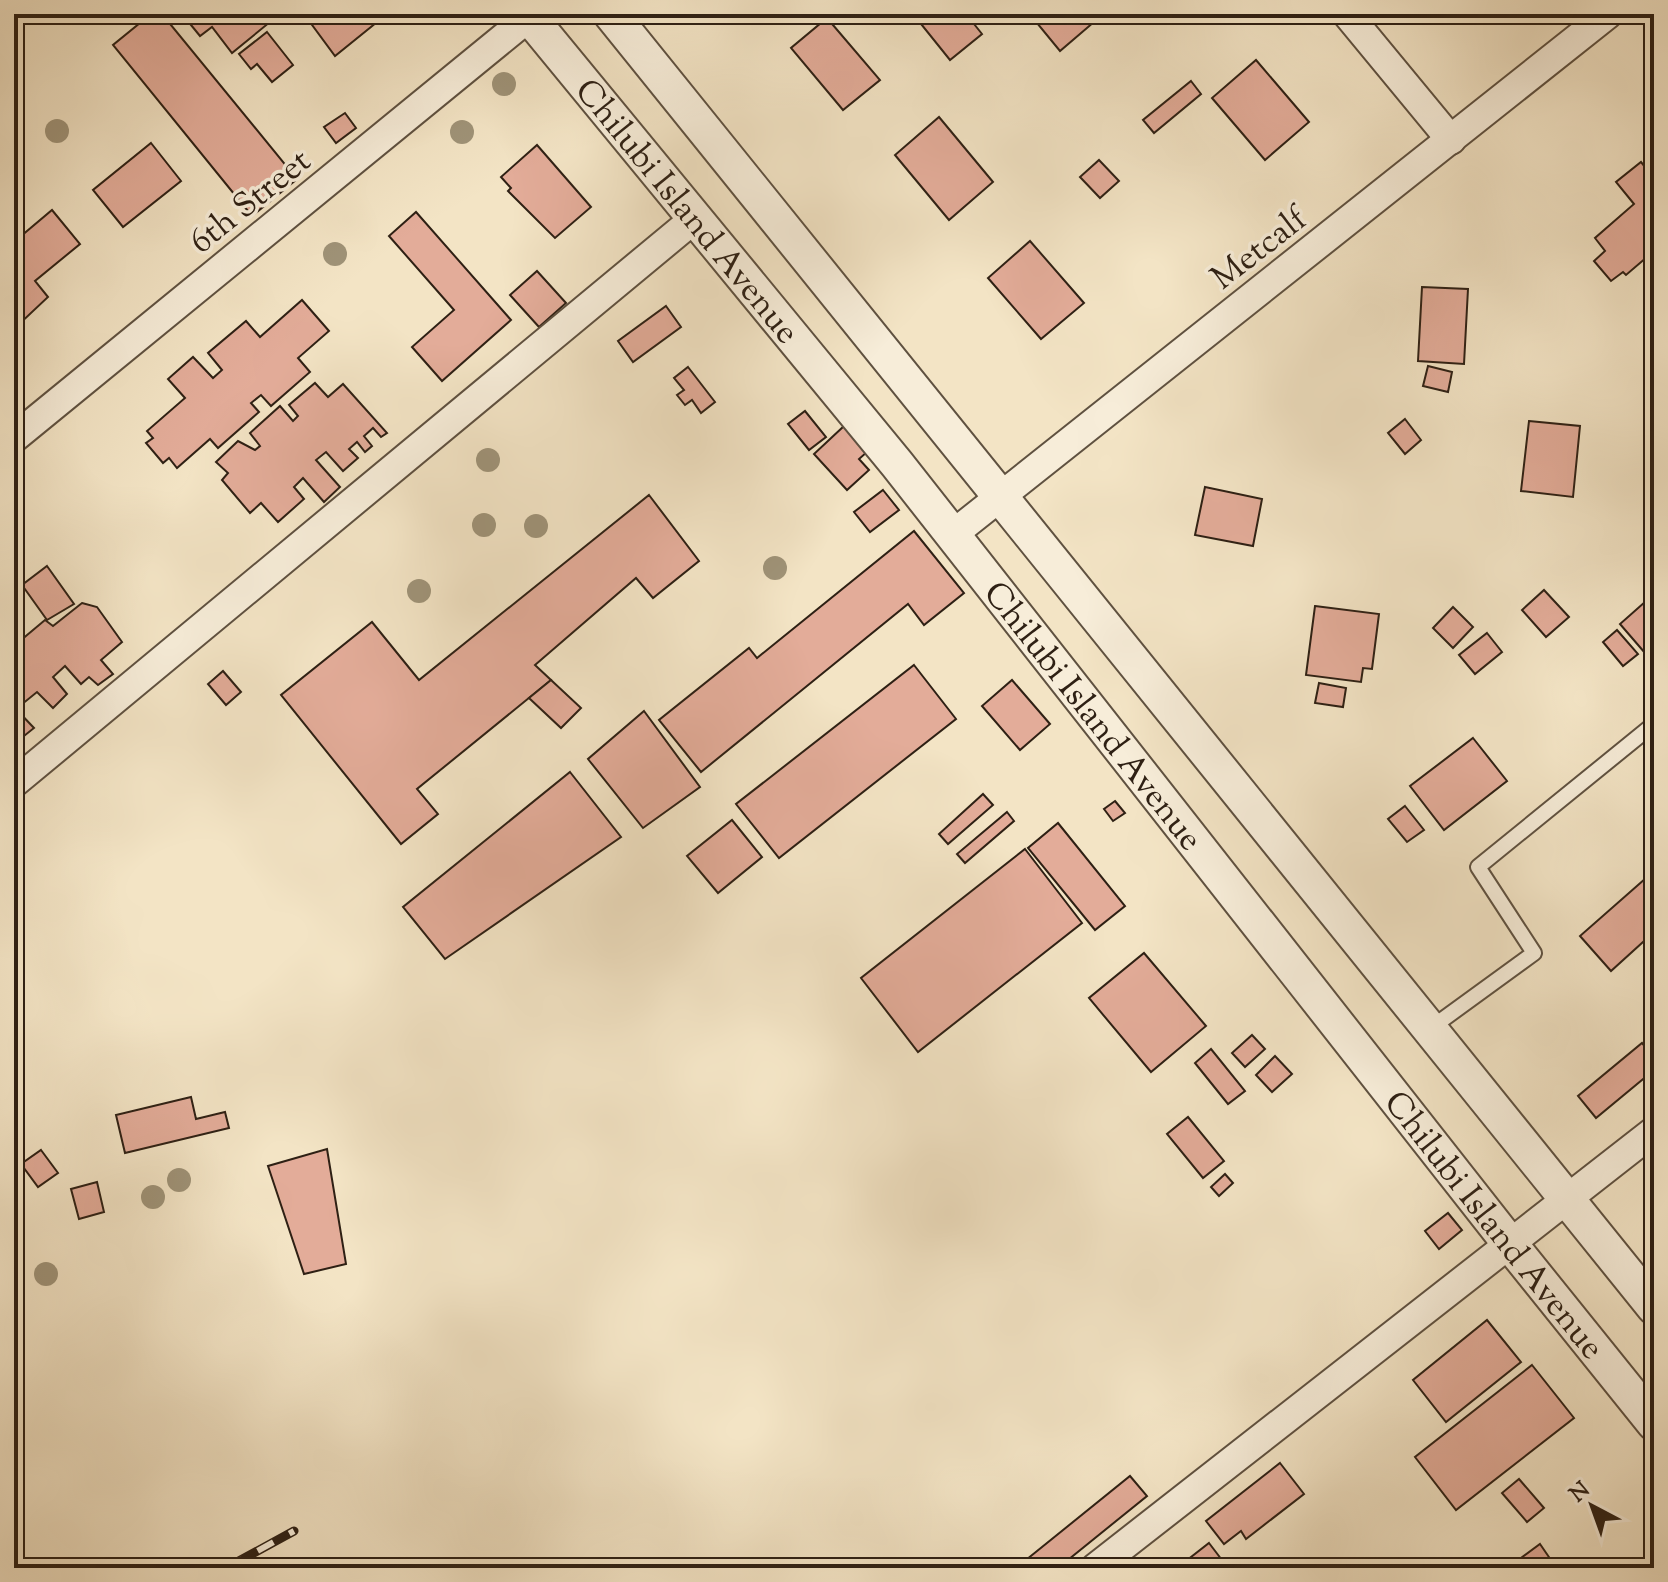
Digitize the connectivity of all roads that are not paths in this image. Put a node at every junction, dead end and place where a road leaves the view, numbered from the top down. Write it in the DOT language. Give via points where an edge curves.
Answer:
graph roads {
  1 [pos="611,14"];
  2 [pos="1347,14"];
  3 [pos="1608,14"];
  4 [pos="528,15"];
  5 [pos="1451,140"];
  6 [pos="694,219"];
  7 [pos="14,438"];
  8 [pos="1003,496"];
  9 [pos="952,535"];
  10 [pos="1654,724"];
  11 [pos="14,783"];
  12 [pos="1431,1028"];
  13 [pos="1654,1131"];
  14 [pos="1567,1199"];
  15 [pos="1510,1244"];
  16 [pos="1654,1307"];
  17 [pos="1654,1423"];
  18 [pos="1095,1568"];
  1 -- 8 [label="street, Chilubi Island Avenue"];
  2 -- 5 [label="street"];
  3 -- 5 [label="street, Metcalf"];
  4 -- 6 [label="street, Chilubi Island Avenue"];
  4 -- 7 [label="street, 6th Street"];
  5 -- 8 [label="street, Metcalf"];
  6 -- 9 [label="street, Chilubi Island Avenue"];
  6 -- 11 [label="street"];
  8 -- 9 [label="street, Metcalf"];
  8 -- 12 [label="street, Chilubi Island Avenue"];
  9 -- 15 [label="street, Chilubi Island Avenue"];
  10 -- 12 [label="lane" via="1478,867 1534,953"];
  12 -- 14 [label="street, Chilubi Island Avenue"];
  13 -- 14 [label="street"];
  14 -- 15 [label="street"];
  14 -- 16 [label="street, Chilubi Island Avenue"];
  15 -- 17 [label="street, Chilubi Island Avenue"];
  15 -- 18 [label="street"];
}
